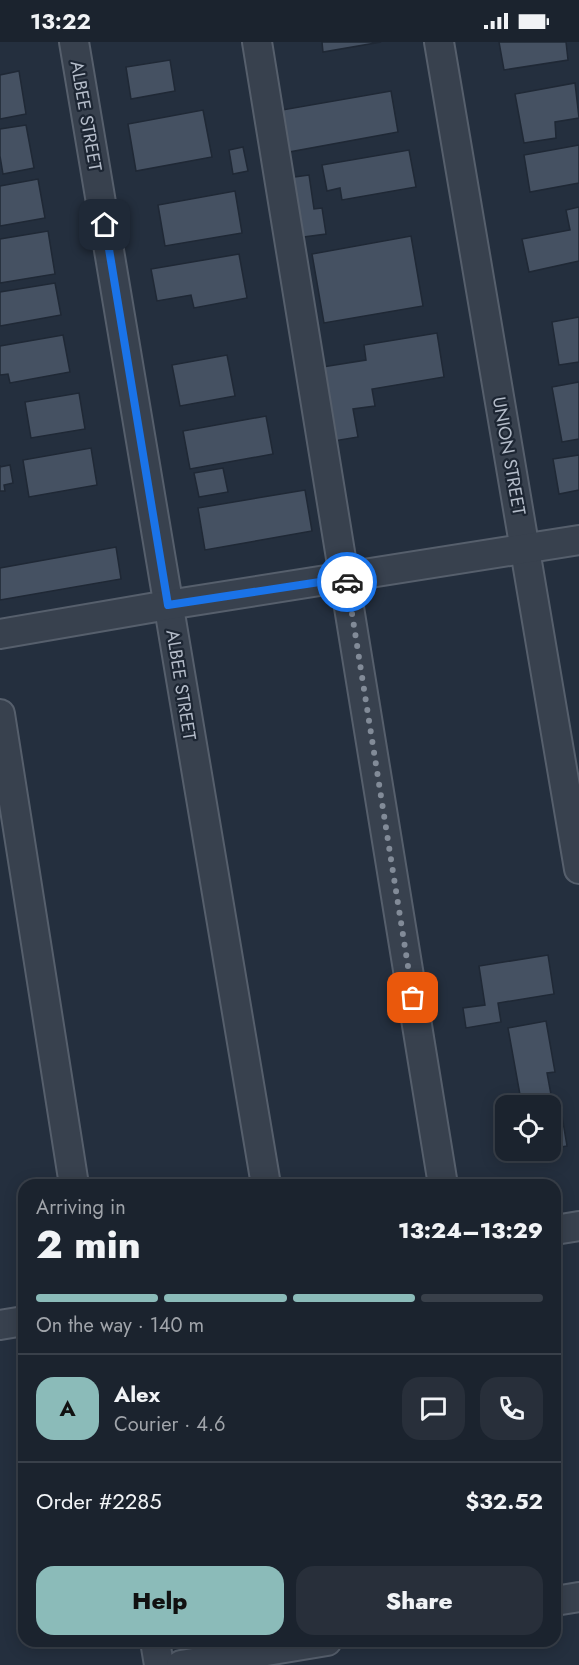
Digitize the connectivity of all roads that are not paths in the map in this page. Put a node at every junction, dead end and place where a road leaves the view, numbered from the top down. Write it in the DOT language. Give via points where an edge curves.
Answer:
graph roads {
  1 [pos="74,42"];
  2 [pos="257,42"];
  3 [pos="439,42"];
  4 [pos="579,540"];
  5 [pos="525,549"];
  6 [pos="346,578"];
  7 [pos="168,605"];
  8 [pos="0,634"];
  9 [pos="0,714"];
  10 [pos="579,869"];
  11 [pos="73,1179"];
  12 [pos="265,1179"];
  13 [pos="442,1179"];
  14 [pos="579,1226"];
  15 [pos="561,1229"];
  16 [pos="18,1322"];
  17 [pos="0,1325"];
  18 [pos="579,1597"];
  19 [pos="561,1600"];
  20 [pos="155,1647"];
  21 [pos="290,1647"];
  22 [pos="159,1665"];
  23 [pos="181,1665"];
  1 -- 7 [label="street, ALBEE STREET"];
  2 -- 6 [label="street"];
  3 -- 5 [label="street, UNION STREET"];
  4 -- 5 [label="street"];
  5 -- 6 [label="street"];
  5 -- 10 [label="street, UNION STREET"];
  6 -- 7 [label="street"];
  6 -- 13 [label="street"];
  7 -- 8 [label="street"];
  7 -- 12 [label="street, ALBEE STREET"];
  9 -- 11 [label="street"];
  14 -- 15 [label="street"];
  16 -- 17 [label="street"];
  18 -- 19 [label="street"];
  20 -- 22 [label="street"];
  21 -- 23 [label="street"];
}
